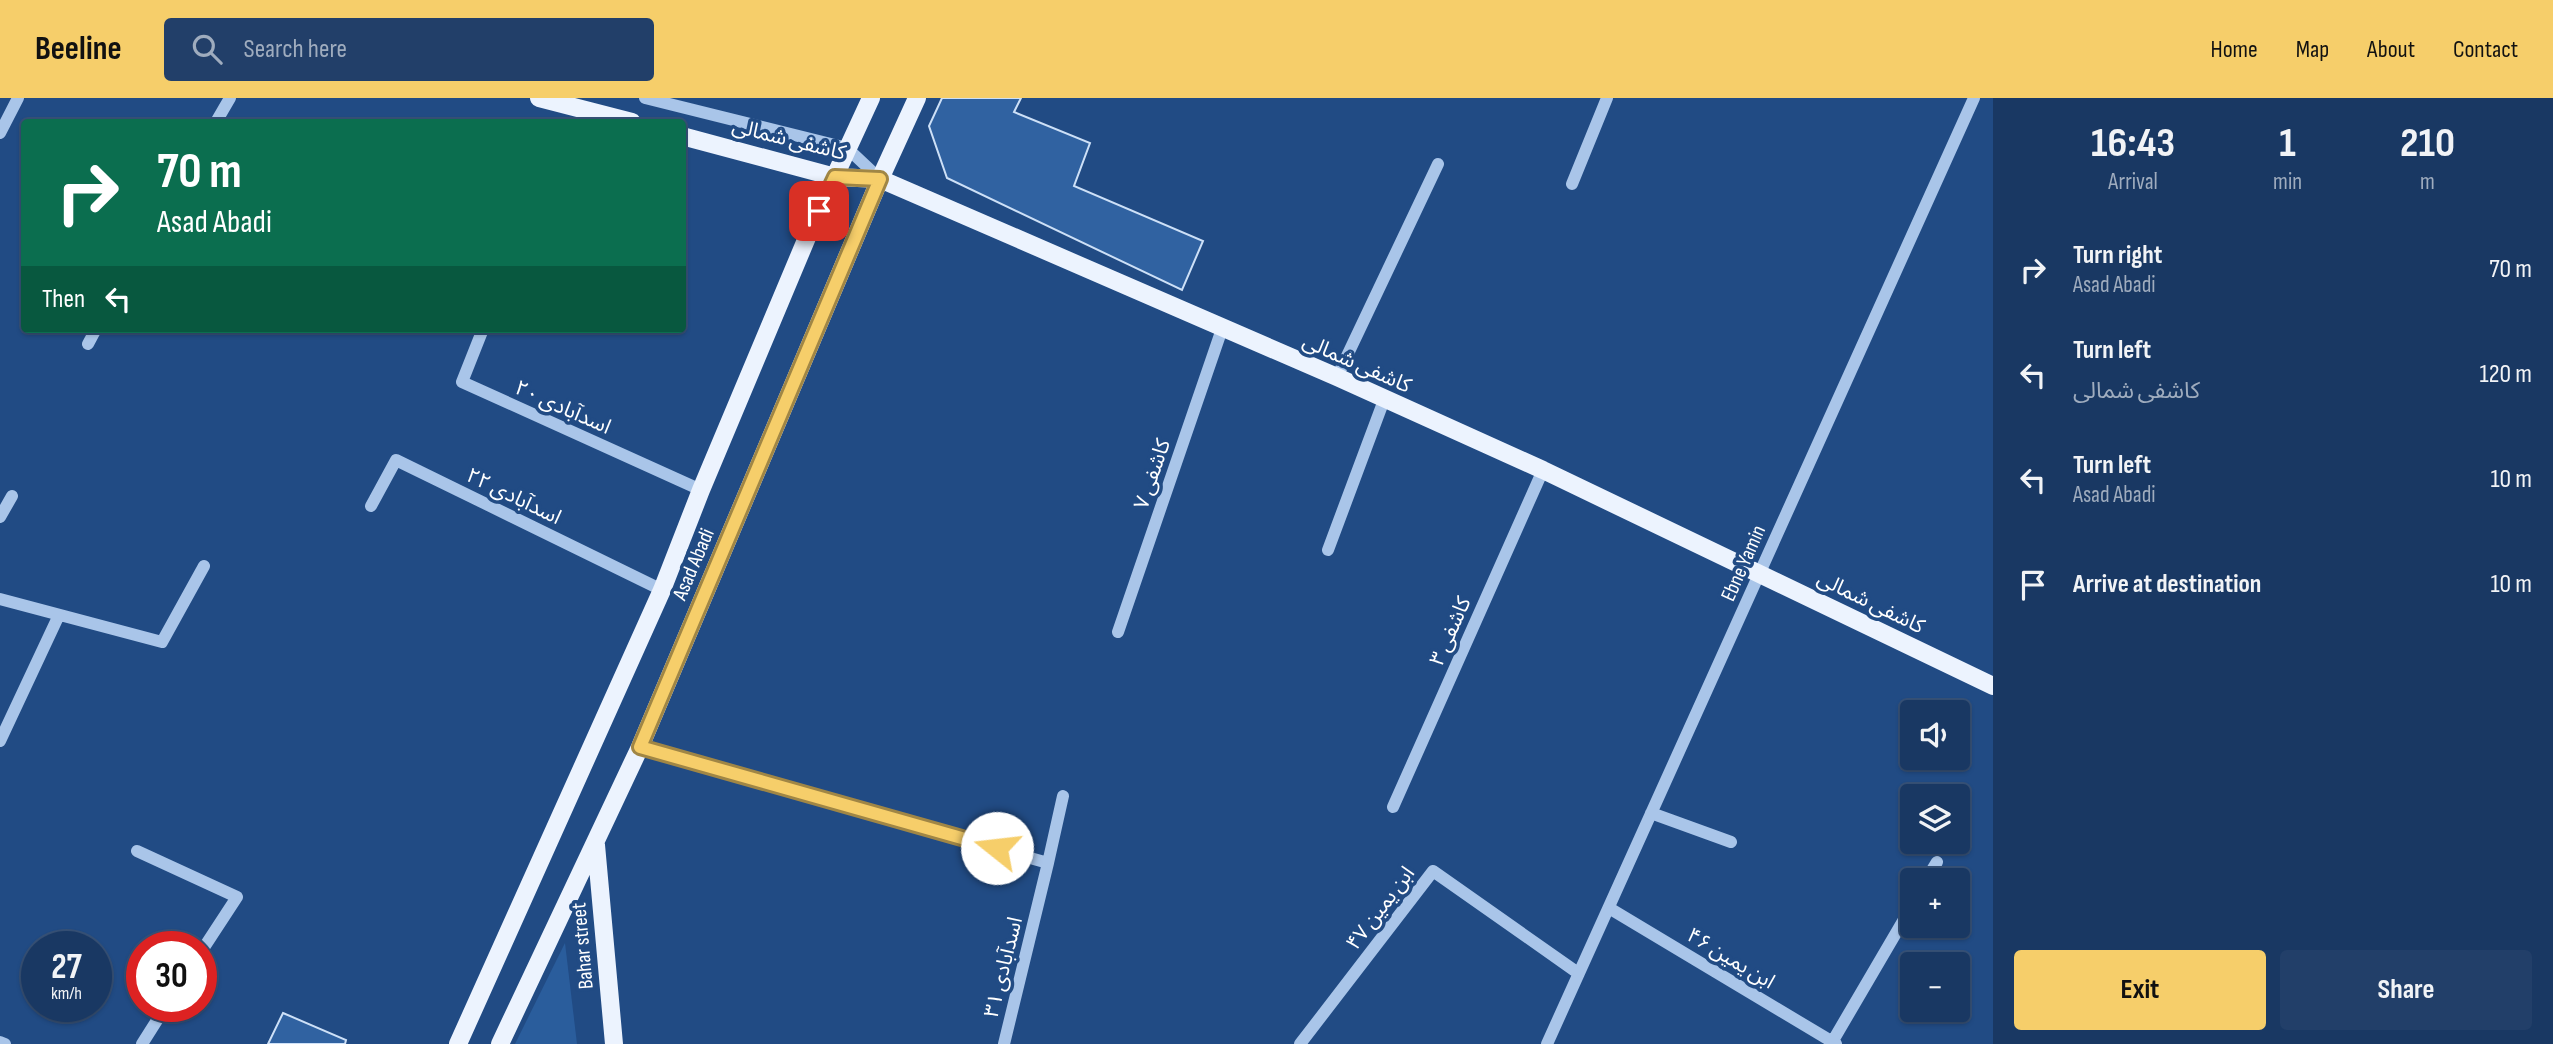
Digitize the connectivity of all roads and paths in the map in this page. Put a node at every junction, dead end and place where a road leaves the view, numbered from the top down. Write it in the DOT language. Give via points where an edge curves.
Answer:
graph roads {
  1 [pos="18,98"];
  2 [pos="230,98"];
  3 [pos="539,98"];
  4 [pos="645,98"];
  5 [pos="871,98"];
  6 [pos="917,98"];
  7 [pos="1607,98"];
  8 [pos="1974,98"];
  9 [pos="218,119"];
  10 [pos="620,119"];
  11 [pos="0,133"];
  12 [pos="686,137"];
  13 [pos="847,148"];
  14 [pos="1438,164"];
  15 [pos="835,177"];
  16 [pos="880,179"];
  17 [pos="1572,184"];
  18 [pos="1222,329"];
  19 [pos="94,333"];
  20 [pos="481,333"];
  21 [pos="88,344"];
  22 [pos="1338,377"];
  23 [pos="1384,400"];
  24 [pos="1543,470"];
  25 [pos="701,490"];
  26 [pos="12,496"];
  27 [pos="371,506"];
  28 [pos="0,517"];
  29 [pos="1328,550"];
  30 [pos="204,566"];
  31 [pos="1760,574"];
  32 [pos="662,590"];
  33 [pos="0,599"];
  34 [pos="60,615"];
  35 [pos="1118,632"];
  36 [pos="1993,686"];
  37 [pos="0,741"];
  38 [pos="640,747"];
  39 [pos="1063,796"];
  40 [pos="1393,807"];
  41 [pos="1651,813"];
  42 [pos="1731,842"];
  43 [pos="596,844"];
  44 [pos="137,851"];
  45 [pos="1937,862"];
  46 [pos="1048,863"];
  47 [pos="1933,868"];
  48 [pos="1609,908"];
  49 [pos="1900,927"];
  50 [pos="215,931"];
  51 [pos="1578,973"];
  52 [pos="156,1022"];
  53 [pos="0,1042"];
  54 [pos="1833,1043"];
  55 [pos="5,1044"];
  56 [pos="142,1044"];
  57 [pos="458,1044"];
  58 [pos="500,1044"];
  59 [pos="614,1044"];
  60 [pos="1004,1044"];
  61 [pos="1300,1044"];
  62 [pos="1547,1044"];
  1 -- 11 [label="street"];
  2 -- 9 [label="street"];
  3 -- 10 [label="main road"];
  4 -- 13 [label="street"];
  5 -- 13 [label="main road, Asad Abadi"];
  6 -- 16 [label="main road, Asad Abadi"];
  7 -- 17 [label="street"];
  8 -- 31 [label="street, Ebne Yamin"];
  12 -- 15 [label="main road, کاشفی شمالی"];
  13 -- 15 [label="main road, Asad Abadi"];
  13 -- 16 [label="street"];
  14 -- 22 [label="street"];
  15 -- 16 [label="main road, کاشفی شمالی"];
  15 -- 25 [label="main road, Asad Abadi"];
  16 -- 18 [label="main road, کاشفی شمالی"];
  16 -- 38 [label="main road, Asad Abadi"];
  18 -- 22 [label="main road, کاشفی شمالی"];
  18 -- 35 [label="street, کاشفی ۷"];
  19 -- 21 [label="street"];
  20 -- 25 [label="street, اسدآبادی ۲۰" via="462,382"];
  22 -- 23 [label="main road, کاشفی شمالی"];
  23 -- 24 [label="main road, کاشفی شمالی"];
  23 -- 29 [label="street"];
  24 -- 31 [label="main road, کاشفی شمالی"];
  24 -- 40 [label="street, کاشفی ۳"];
  25 -- 32 [label="main road, Asad Abadi"];
  26 -- 28 [label="street"];
  27 -- 32 [label="street, اسدآبادی ۲۲" via="396,460"];
  30 -- 34 [label="street" via="162,642"];
  31 -- 36 [label="main road, کاشفی شمالی"];
  31 -- 41 [label="street, Ebne Yamin"];
  32 -- 57 [label="main road, Asad Abadi"];
  33 -- 34 [label="street"];
  34 -- 37 [label="street"];
  38 -- 43 [label="main road, Asad Abadi"];
  38 -- 46 [label="street"];
  39 -- 46 [label="street, اسدآبادی ۳۱"];
  41 -- 42 [label="street"];
  41 -- 48 [label="street, Ebne Yamin"];
  43 -- 58 [label="main road, Asad Abadi"];
  43 -- 59 [label="main road, Bahar street"];
  44 -- 50 [label="street" via="237,897"];
  45 -- 47 [label="street"];
  46 -- 60 [label="street, اسدآبادی ۳۱"];
  48 -- 51 [label="street, Ebne Yamin"];
  48 -- 54 [label="street, ابن یمین ۴۶"];
  49 -- 54 [label="street"];
  51 -- 61 [label="street, ابن یمین ۴۷" via="1433,870"];
  51 -- 62 [label="street, Ebne Yamin"];
  52 -- 56 [label="street"];
  53 -- 55 [label="street"];
}
